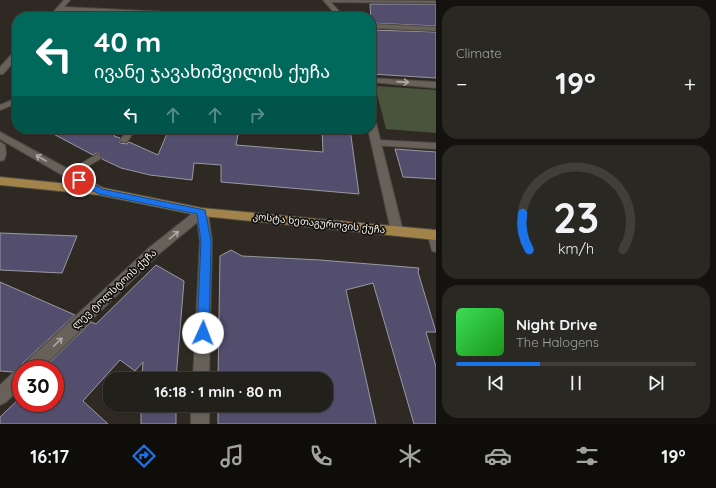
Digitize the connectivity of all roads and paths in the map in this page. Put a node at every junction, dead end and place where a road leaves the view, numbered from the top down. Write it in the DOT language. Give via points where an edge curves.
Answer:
graph roads {
  1 [pos="67,0"];
  2 [pos="327,0"];
  3 [pos="436,2"];
  4 [pos="58,10"];
  5 [pos="107,12"];
  6 [pos="337,12"];
  7 [pos="376,26"];
  8 [pos="436,29"];
  9 [pos="12,63"];
  10 [pos="0,72"];
  11 [pos="376,80"];
  12 [pos="436,85"];
  13 [pos="12,102"];
  14 [pos="0,108"];
  15 [pos="128,134"];
  16 [pos="374,134"];
  17 [pos="0,135"];
  18 [pos="124,140"];
  19 [pos="376,143"];
  20 [pos="0,145"];
  21 [pos="436,146"];
  22 [pos="97,157"];
  23 [pos="0,158"];
  24 [pos="70,174"];
  25 [pos="0,182"];
  26 [pos="99,191"];
  27 [pos="202,212"];
  28 [pos="397,231"];
  29 [pos="434,235"];
  30 [pos="436,248"];
  31 [pos="39,360"];
  32 [pos="201,372"];
  33 [pos="200,412"];
  34 [pos="200,424"];
  1 -- 4 [label="street"];
  2 -- 3 [label="lane"];
  2 -- 6 [label="street"];
  4 -- 5 [label="street"];
  7 -- 8 [label="street"];
  9 -- 10 [label="street"];
  11 -- 12 [label="street, one-way"];
  13 -- 14 [label="lane"];
  15 -- 18 [label="lane"];
  16 -- 19 [label="street"];
  24 -- 17 [label="street, one-way"];
  19 -- 21 [label="lane"];
  19 -- 28 [label="street"];
  20 -- 23 [label="street"];
  22 -- 24 [label="lane"];
  24 -- 26 [label="street"];
  25 -- 26 [label="main road, კოსტა ხეთაგუროვის ქუჩა"];
  26 -- 27 [label="main road, კოსტა ხეთაგუროვის ქუჩა"];
  27 -- 28 [label="main road, კოსტა ხეთაგუროვის ქუჩა"];
  31 -- 27 [label="street, ლევ ტოლსტოის ქუჩა, one-way" via="155,250"];
  27 -- 32 [label="street" via="206,241"];
  28 -- 29 [label="main road, კოსტა ხეთაგუროვის ქუჩა"];
  29 -- 30 [label="lane"];
  33 -- 34 [label="street"];
}
